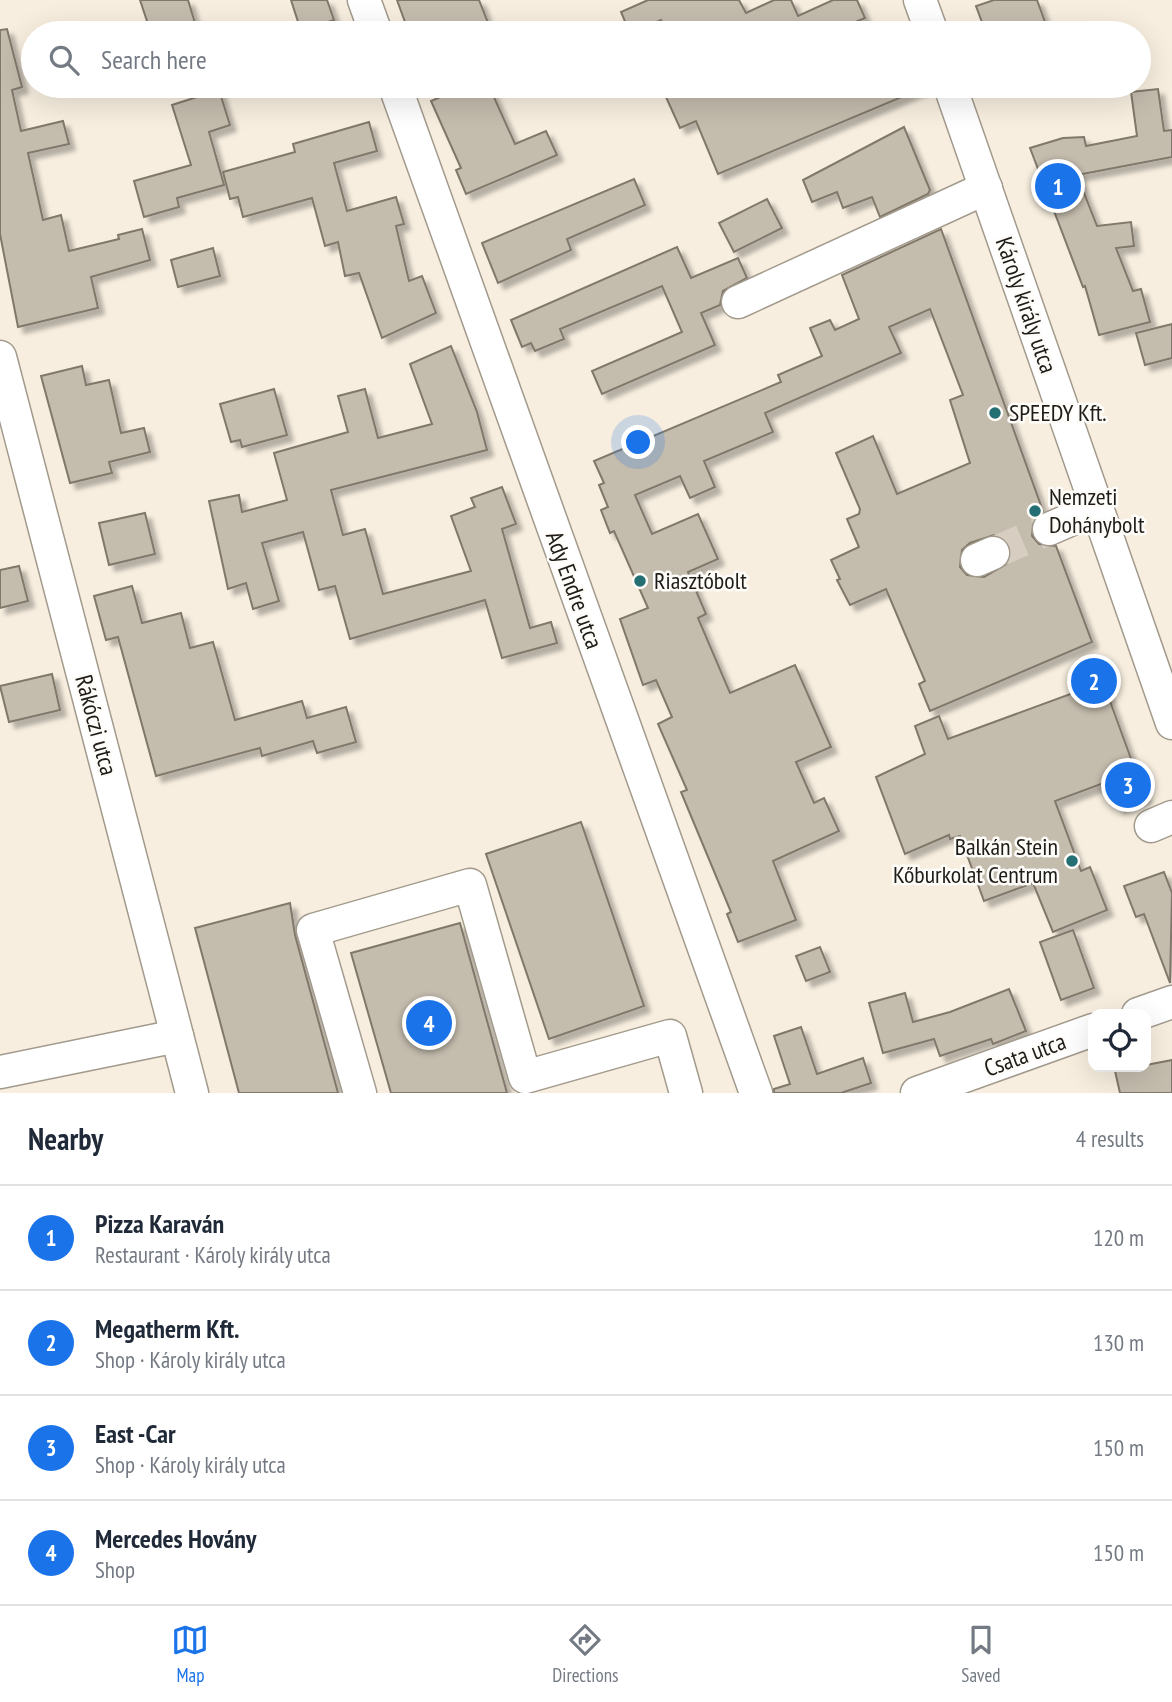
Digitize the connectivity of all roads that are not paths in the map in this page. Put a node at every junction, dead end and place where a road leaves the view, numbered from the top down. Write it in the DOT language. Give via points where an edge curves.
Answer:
graph roads {
  1 [pos="364,0"];
  2 [pos="920,0"];
  3 [pos="372,21"];
  4 [pos="928,21"];
  5 [pos="399,98"];
  6 [pos="954,98"];
  7 [pos="986,188"];
  8 [pos="738,302"];
  9 [pos="0,357"];
  10 [pos="1097,508"];
  11 [pos="1049,529"];
  12 [pos="1172,723"];
  13 [pos="1172,1002"];
  14 [pos="1151,1009"];
  15 [pos="1088,1032"];
  16 [pos="177,1036"];
  17 [pos="0,1072"];
  18 [pos="192,1093"];
  19 [pos="360,1093"];
  20 [pos="687,1093"];
  21 [pos="756,1093"];
  22 [pos="917,1093"];
  1 -- 3 [label="street"];
  2 -- 4 [label="street"];
  5 -- 21 [label="street, Ady Endre utca"];
  6 -- 7 [label="street, Károly király utca"];
  7 -- 8 [label="street"];
  7 -- 10 [label="street, Károly király utca"];
  9 -- 16 [label="street, Rákóczi utca"];
  10 -- 11 [label="street"];
  10 -- 12 [label="street, Károly király utca"];
  13 -- 14 [label="street"];
  15 -- 22 [label="street, Csata utca"];
  16 -- 17 [label="street"];
  16 -- 18 [label="street, Rákóczi utca"];
  19 -- 20 [label="street" via="313,930 470,885 525,1077 670,1035"];
}
